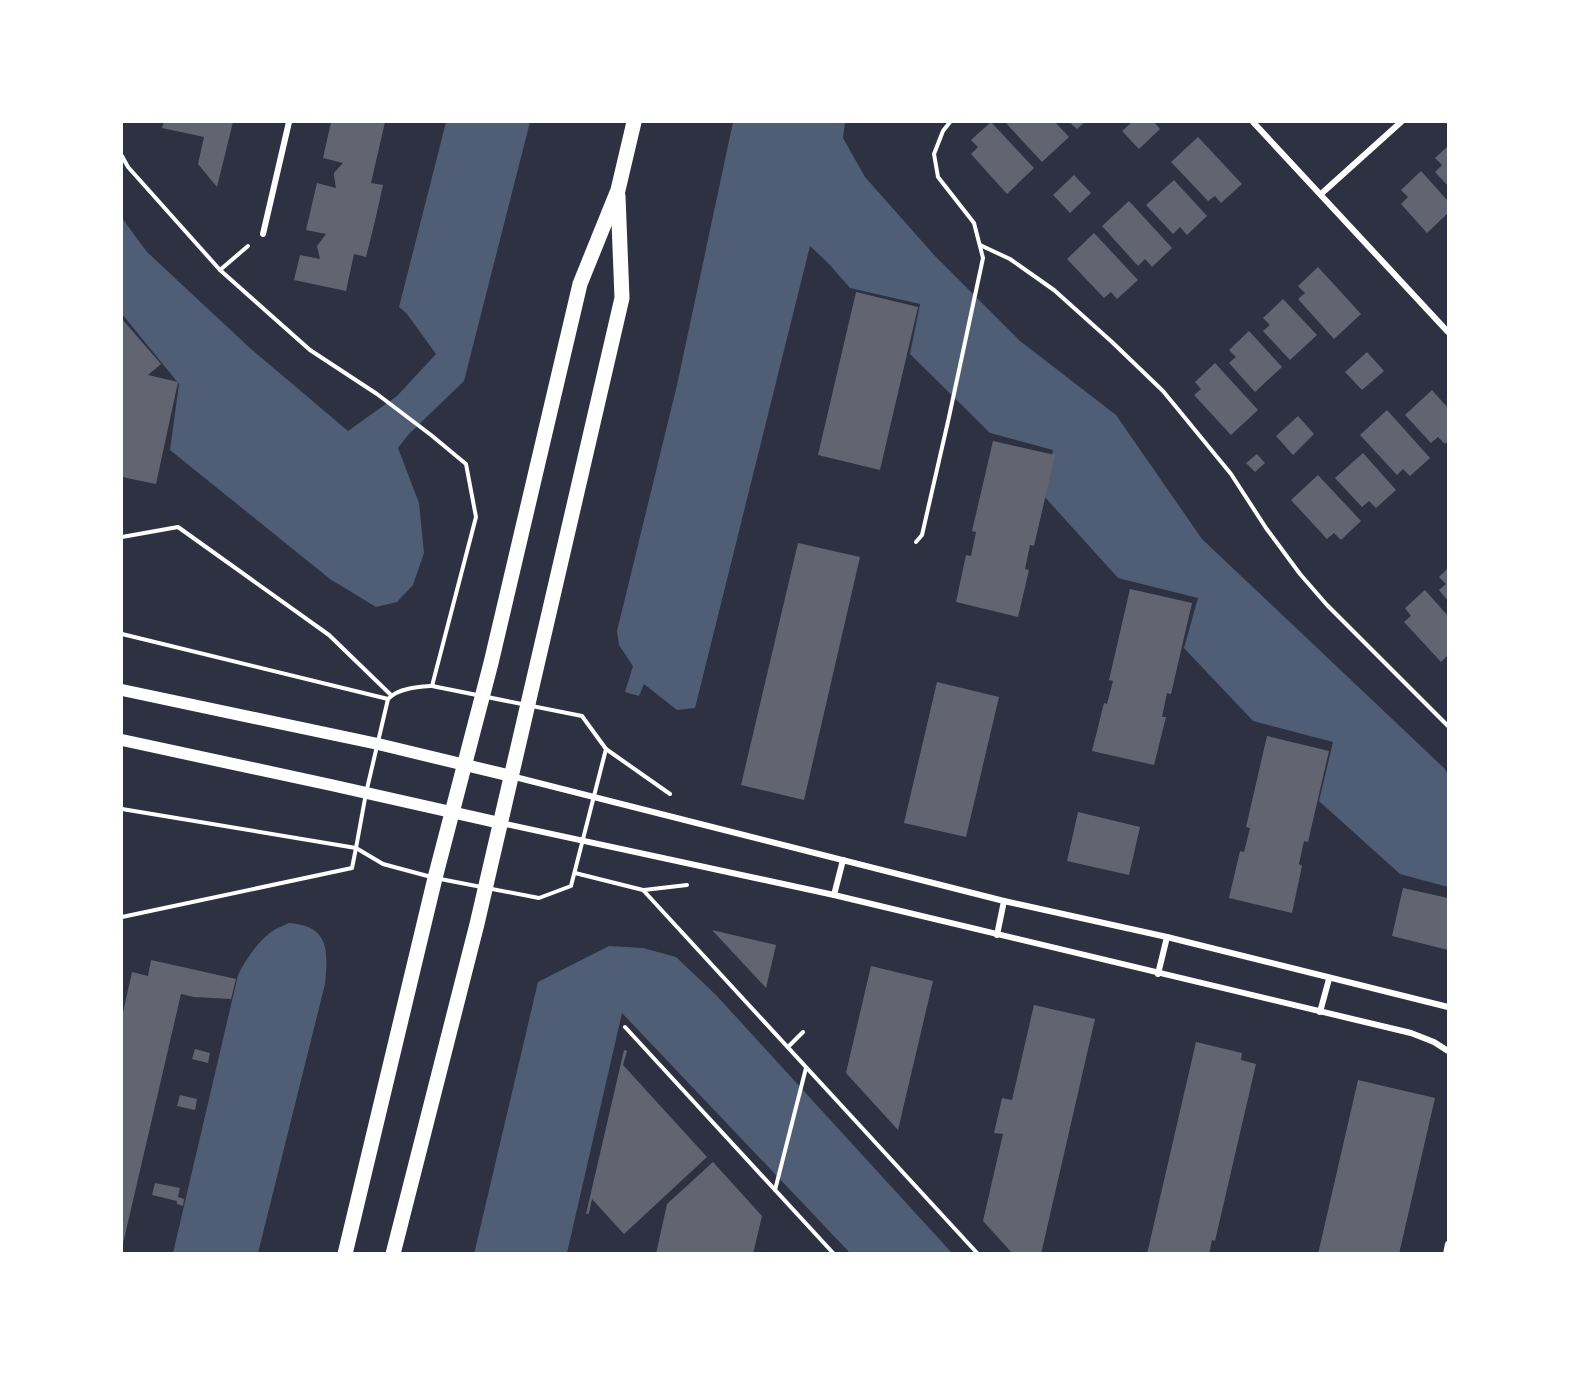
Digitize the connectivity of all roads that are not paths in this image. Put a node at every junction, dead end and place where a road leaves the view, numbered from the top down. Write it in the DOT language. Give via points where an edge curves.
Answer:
graph roads {
  1 [pos="289,122"];
  2 [pos="634,122"];
  3 [pos="1253,122"];
  4 [pos="1401,122"];
  5 [pos="618,190"];
  6 [pos="1321,194"];
  7 [pos="263,234"];
  8 [pos="1449,332"];
  9 [pos="122,690"];
  10 [pos="122,741"];
  11 [pos="464,765"];
  12 [pos="511,776"];
  13 [pos="452,812"];
  14 [pos="500,823"];
  15 [pos="843,860"];
  16 [pos="834,895"];
  17 [pos="1004,901"];
  18 [pos="996,934"];
  19 [pos="1167,937"];
  20 [pos="1158,974"];
  21 [pos="1329,979"];
  22 [pos="1449,1007"];
  23 [pos="1320,1012"];
  24 [pos="1449,1051"];
  25 [pos="1449,1244"];
  26 [pos="345,1254"];
  27 [pos="393,1254"];
  28 [pos="1446,1254"];
  1 -- 7 [label="street"];
  2 -- 5 [label="main road"];
  3 -- 6 [label="street"];
  4 -- 6 [label="street"];
  5 -- 11 [label="main road" via="580,284"];
  5 -- 12 [label="main road" via="622,298"];
  6 -- 8 [label="street"];
  9 -- 11 [label="main road"];
  10 -- 13 [label="main road"];
  11 -- 12 [label="main road"];
  11 -- 13 [label="main road"];
  12 -- 14 [label="main road"];
  12 -- 15 [label="street"];
  13 -- 14 [label="main road"];
  13 -- 26 [label="main road"];
  14 -- 16 [label="street"];
  14 -- 27 [label="main road"];
  15 -- 16 [label="street"];
  15 -- 17 [label="street"];
  16 -- 18 [label="street"];
  17 -- 18 [label="street"];
  17 -- 19 [label="street"];
  18 -- 20 [label="street"];
  19 -- 20 [label="street"];
  19 -- 21 [label="street"];
  20 -- 23 [label="street"];
  21 -- 22 [label="street"];
  21 -- 23 [label="street"];
  23 -- 24 [label="street" via="1412,1033"];
  25 -- 28 [label="street"];
}
